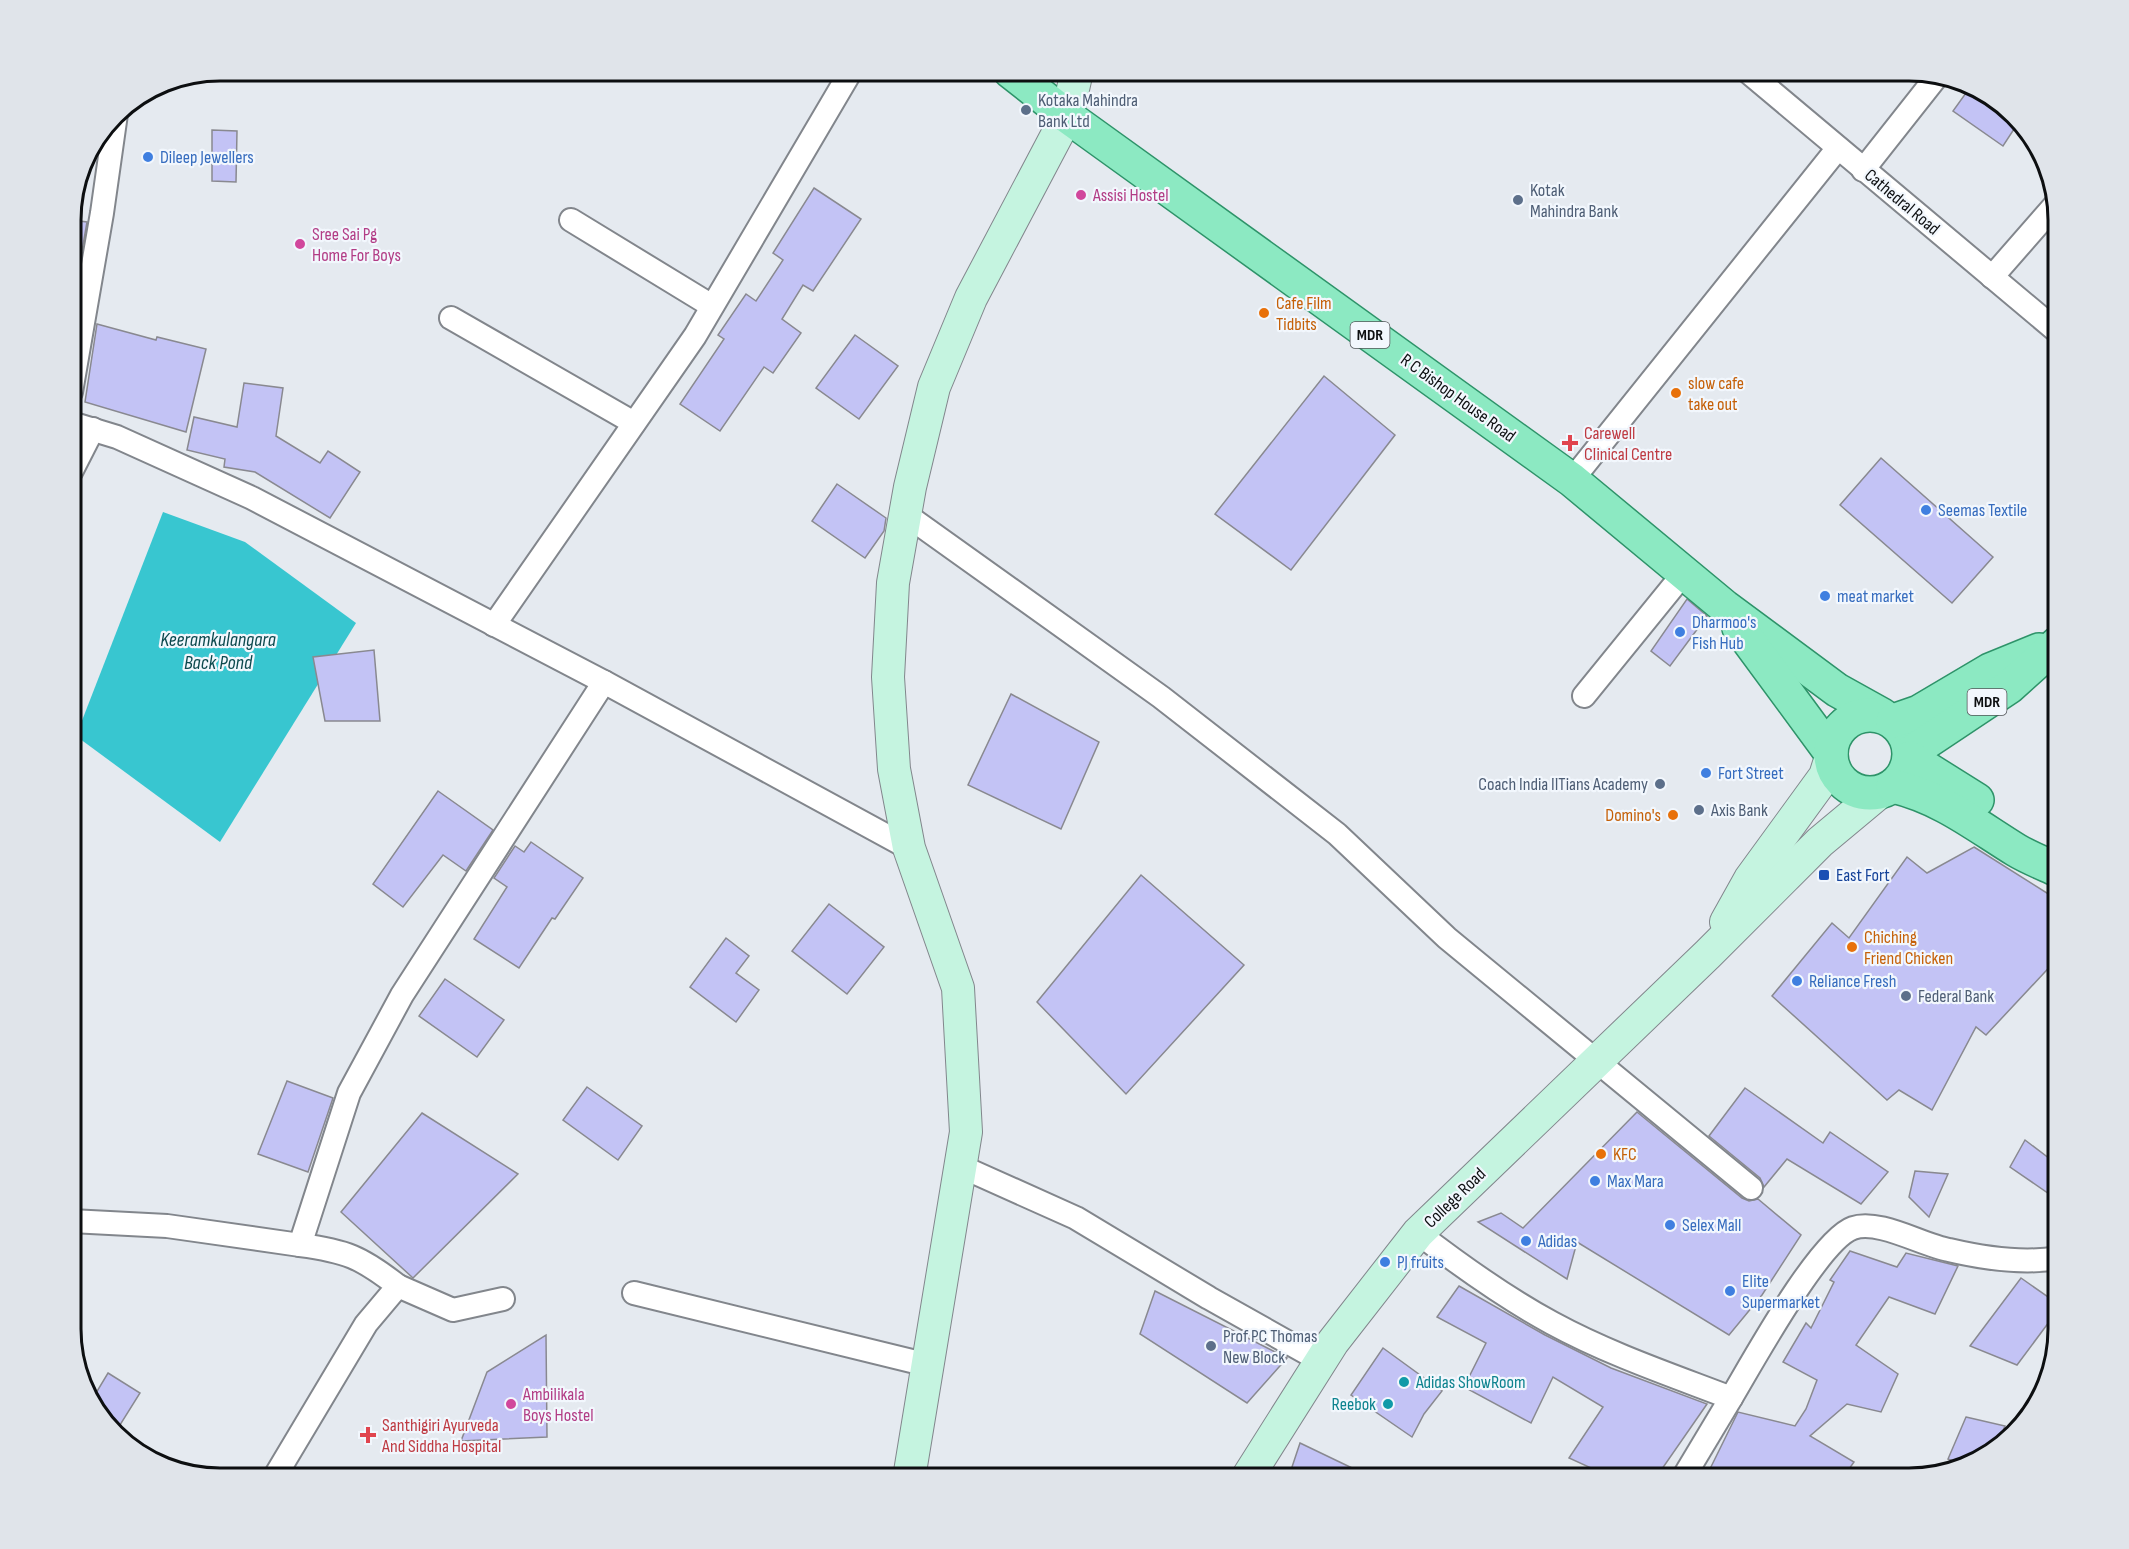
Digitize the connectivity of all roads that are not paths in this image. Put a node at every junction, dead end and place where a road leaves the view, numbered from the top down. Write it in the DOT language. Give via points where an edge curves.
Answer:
graph roads {
  1 [pos="845,81"];
  2 [pos="1024,81"];
  3 [pos="1075,81"];
  4 [pos="1760,81"];
  5 [pos="1932,83"];
  6 [pos="1067,116"];
  7 [pos="114,131"];
  8 [pos="1838,148"];
  9 [pos="1863,170"];
  10 [pos="2048,213"];
  11 [pos="571,220"];
  12 [pos="1992,277"];
  13 [pos="712,306"];
  14 [pos="451,318"];
  15 [pos="2048,324"];
  16 [pos="81,334"];
  17 [pos="634,423"];
  18 [pos="81,426"];
  19 [pos="93,429"];
  20 [pos="81,452"];
  21 [pos="1572,480"];
  22 [pos="905,514"];
  23 [pos="1684,573"];
  24 [pos="1725,607"];
  25 [pos="494,625"];
  26 [pos="2048,647"];
  27 [pos="2048,652"];
  28 [pos="604,682"];
  29 [pos="1584,696"];
  30 [pos="1888,718"];
  31 [pos="1831,755"];
  32 [pos="1910,755"];
  33 [pos="1887,789"];
  34 [pos="2048,847"];
  35 [pos="909,848"];
  36 [pos="2048,865"];
  37 [pos="1708,954"];
  38 [pos="1598,1061"];
  39 [pos="960,1166"];
  40 [pos="1751,1188"];
  41 [pos="81,1222"];
  42 [pos="1418,1233"];
  43 [pos="300,1245"];
  44 [pos="2048,1259"];
  45 [pos="398,1286"];
  46 [pos="634,1293"];
  47 [pos="503,1299"];
  48 [pos="1321,1361"];
  49 [pos="928,1365"];
  50 [pos="1731,1398"];
  51 [pos="281,1468"];
  52 [pos="911,1468"];
  53 [pos="1254,1468"];
  54 [pos="1690,1468"];
  1 -- 13 [label="street"];
  2 -- 6 [label="main road, R C Bishop House Road / MDR"];
  3 -- 6 [label="street"];
  4 -- 8 [label="street, Cathedral Road"];
  5 -- 9 [label="street"];
  6 -- 21 [label="main road, R C Bishop House Road / MDR"];
  6 -- 22 [label="street" via="971,298 934,387"];
  7 -- 16 [label="street"];
  8 -- 9 [label="street, Cathedral Road"];
  8 -- 21 [label="street"];
  9 -- 12 [label="street, Cathedral Road"];
  10 -- 12 [label="street"];
  11 -- 13 [label="street"];
  12 -- 15 [label="street, Cathedral Road"];
  13 -- 17 [label="street"];
  14 -- 17 [label="street"];
  17 -- 25 [label="street"];
  18 -- 19 [label="street"];
  19 -- 20 [label="street"];
  19 -- 25 [label="street" via="252,498"];
  21 -- 23 [label="main road, R C Bishop House Road / MDR"];
  22 -- 35 [label="street" via="893,583 888,677 894,769"];
  22 -- 38 [label="street" via="1161,698 1337,834 1447,938"];
  23 -- 24 [label="main road, R C Bishop House Road / MDR"];
  23 -- 29 [label="street"];
  24 -- 30 [label="main road" via="1837,690"];
  24 -- 31 [label="main road"];
  25 -- 28 [label="street"];
  26 -- 30 [label="main road, MDR" via="1990,670 1919,712"];
  27 -- 32 [label="main road, MDR" via="2009,687"];
  28 -- 35 [label="street"];
  28 -- 43 [label="street" via="386,1024 349,1093"];
  30 -- 31 [label="main road" via="1870,714 1847,721 1833,741"];
  30 -- 32 [label="main road" via="1908,740"];
  31 -- 33 [label="main road" via="1834,770 1853,790 1867,793"];
  31 -- 37 [label="street" via="1825,776 1749,879"];
  32 -- 33 [label="main road" via="1901,778"];
  32 -- 34 [label="main road"];
  33 -- 36 [label="main road" via="1918,792 1943,803 2019,852"];
  33 -- 37 [label="street, College Road" via="1820,842"];
  35 -- 39 [label="street" via="958,988 966,1132"];
  37 -- 38 [label="street, College Road"];
  38 -- 40 [label="street"];
  38 -- 42 [label="street, College Road"];
  39 -- 48 [label="street" via="1076,1218"];
  39 -- 49 [label="street"];
  41 -- 43 [label="street" via="167,1226"];
  42 -- 48 [label="street, College Road"];
  42 -- 50 [label="street" via="1475,1277 1553,1324"];
  43 -- 45 [label="street" via="340,1251 368,1262"];
  44 -- 50 [label="street" via="1987,1257 1948,1250 1869,1225 1851,1228 1834,1240 1798,1288"];
  45 -- 47 [label="street" via="453,1310"];
  45 -- 51 [label="street" via="366,1324"];
  46 -- 49 [label="street"];
  48 -- 53 [label="street, College Road"];
  49 -- 52 [label="street"];
  50 -- 54 [label="street"];
}
